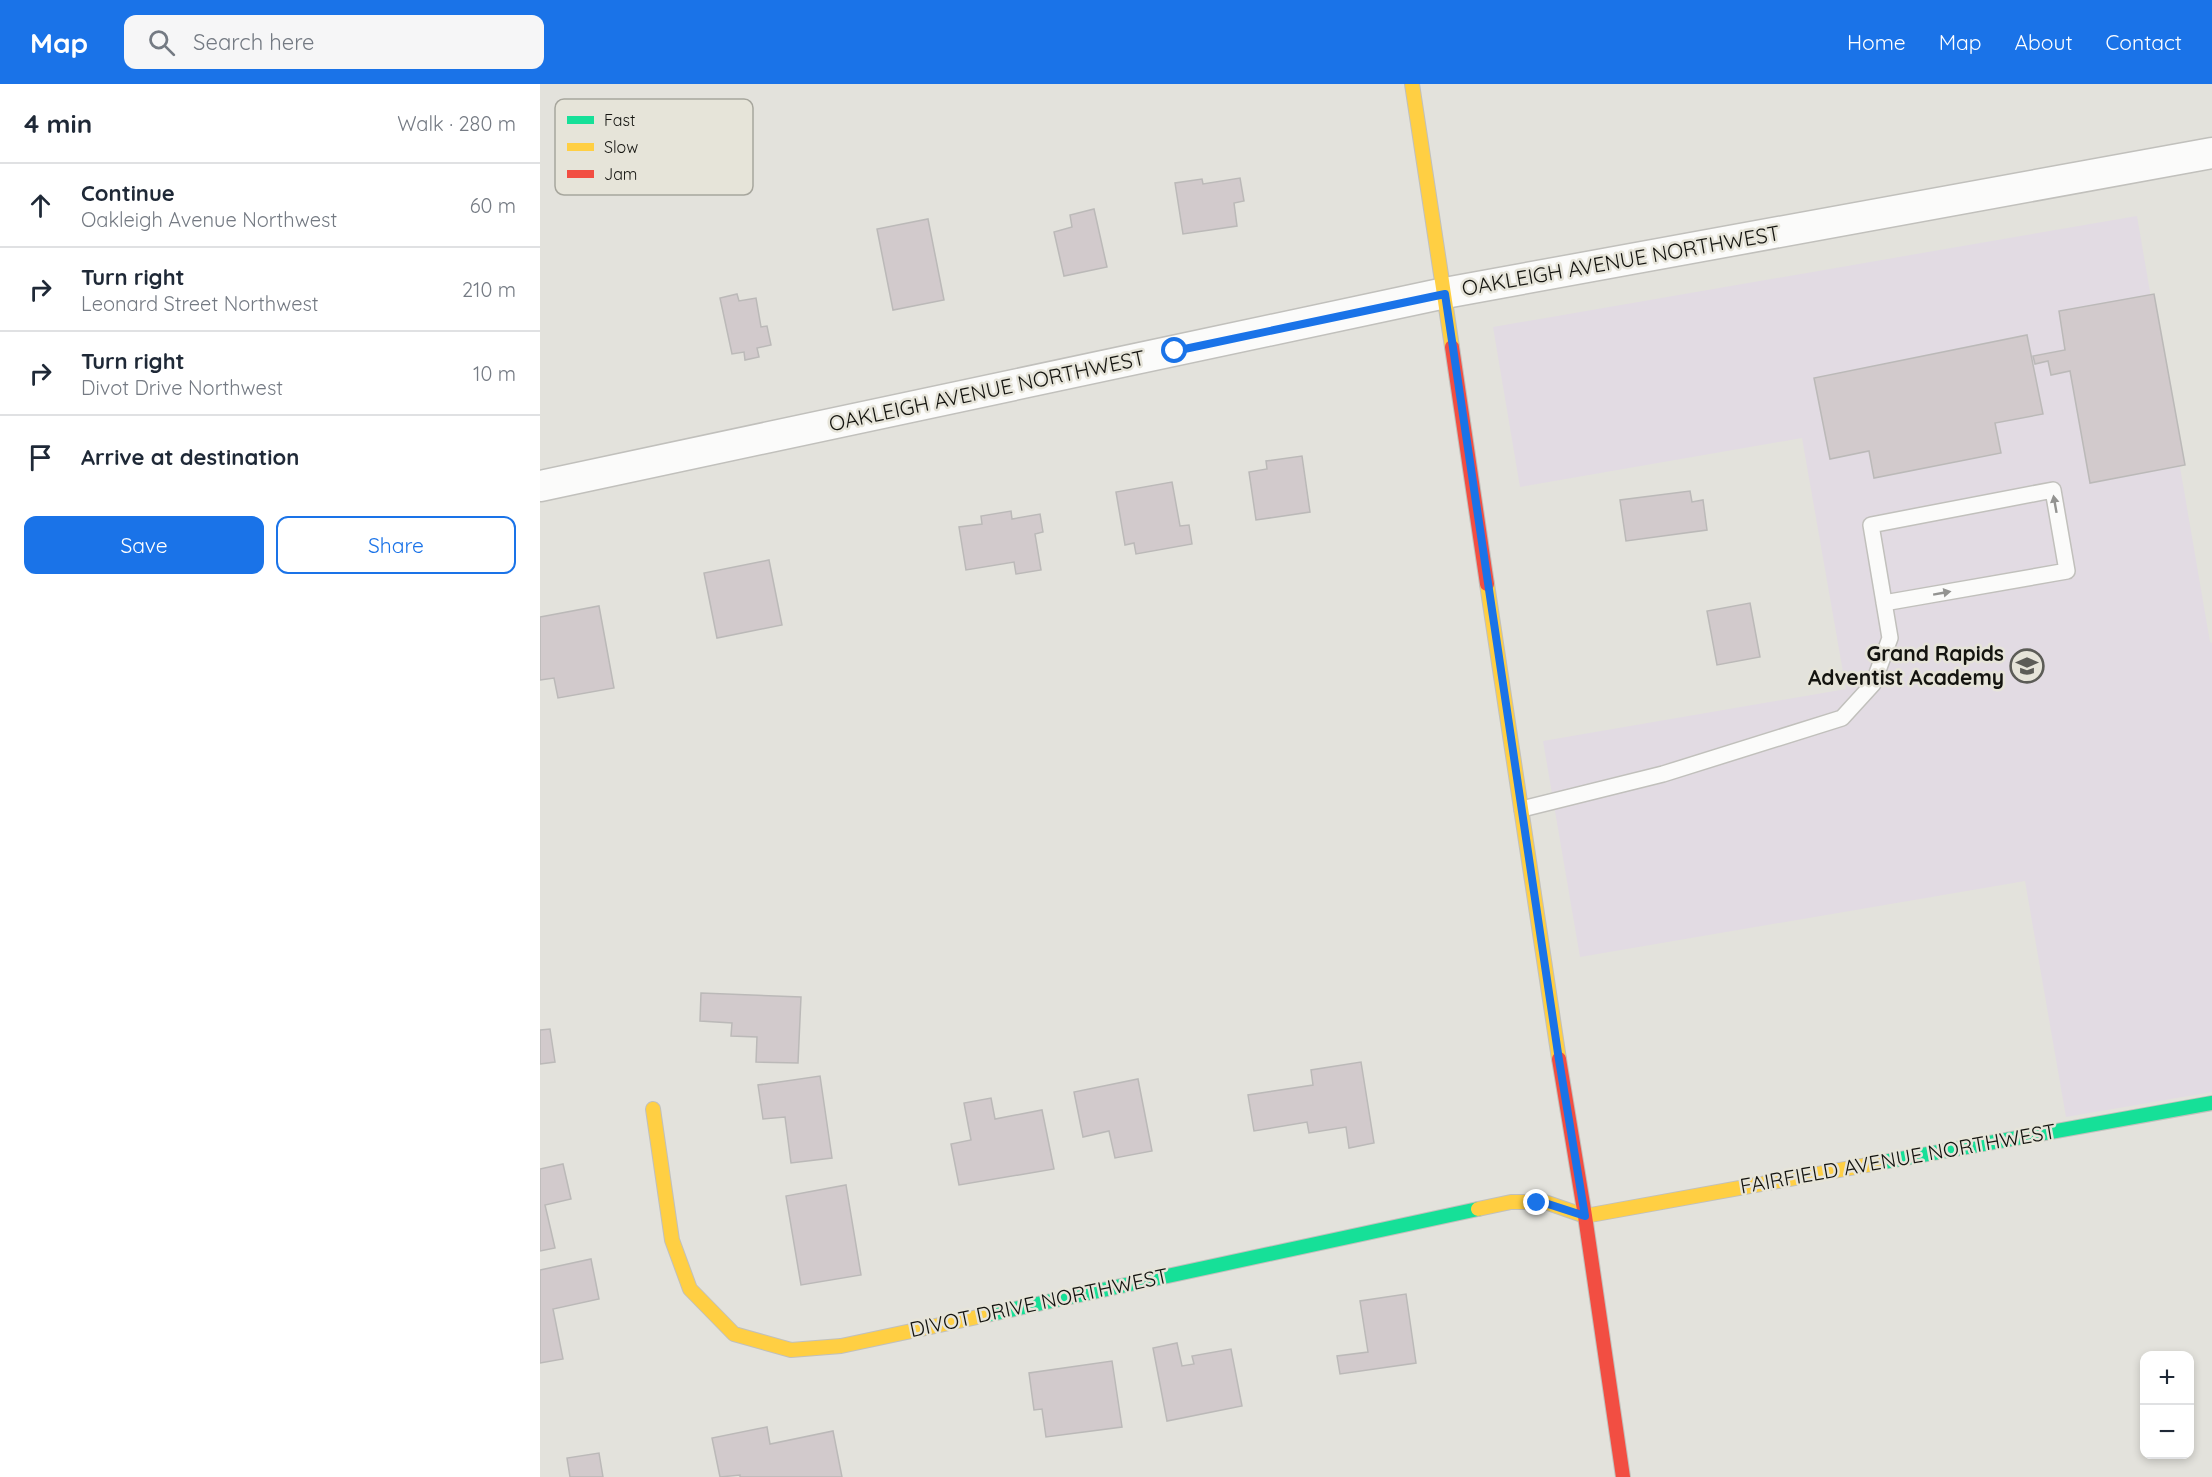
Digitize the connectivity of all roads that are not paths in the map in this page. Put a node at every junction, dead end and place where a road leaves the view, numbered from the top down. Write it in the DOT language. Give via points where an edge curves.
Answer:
graph roads {
  1 [pos="1412,84"];
  2 [pos="2212,153"];
  3 [pos="1445,294"];
  4 [pos="540,486"];
  5 [pos="1884,603"];
  6 [pos="1522,808"];
  7 [pos="2212,1103"];
  8 [pos="652,1109"];
  9 [pos="1585,1216"];
  10 [pos="1623,1477"];
  1 -- 3 [label="street"];
  2 -- 3 [label="street, OAKLEIGH AVENUE NORTHWEST"];
  3 -- 4 [label="street, OAKLEIGH AVENUE NORTHWEST"];
  3 -- 6 [label="street"];
  5 -- 5 [label="lane, one-way" via="2067,570 2053,490 1871,525"];
  5 -- 6 [label="lane" via="1890,638 1873,684 1842,718 1663,774"];
  6 -- 9 [label="street"];
  7 -- 9 [label="street, FAIRFIELD AVENUE NORTHWEST"];
  8 -- 9 [label="street, DIVOT DRIVE NORTHWEST" via="672,1240 690,1289 734,1334 791,1350 841,1346 1511,1202 1545,1203"];
  9 -- 10 [label="street"];
}
